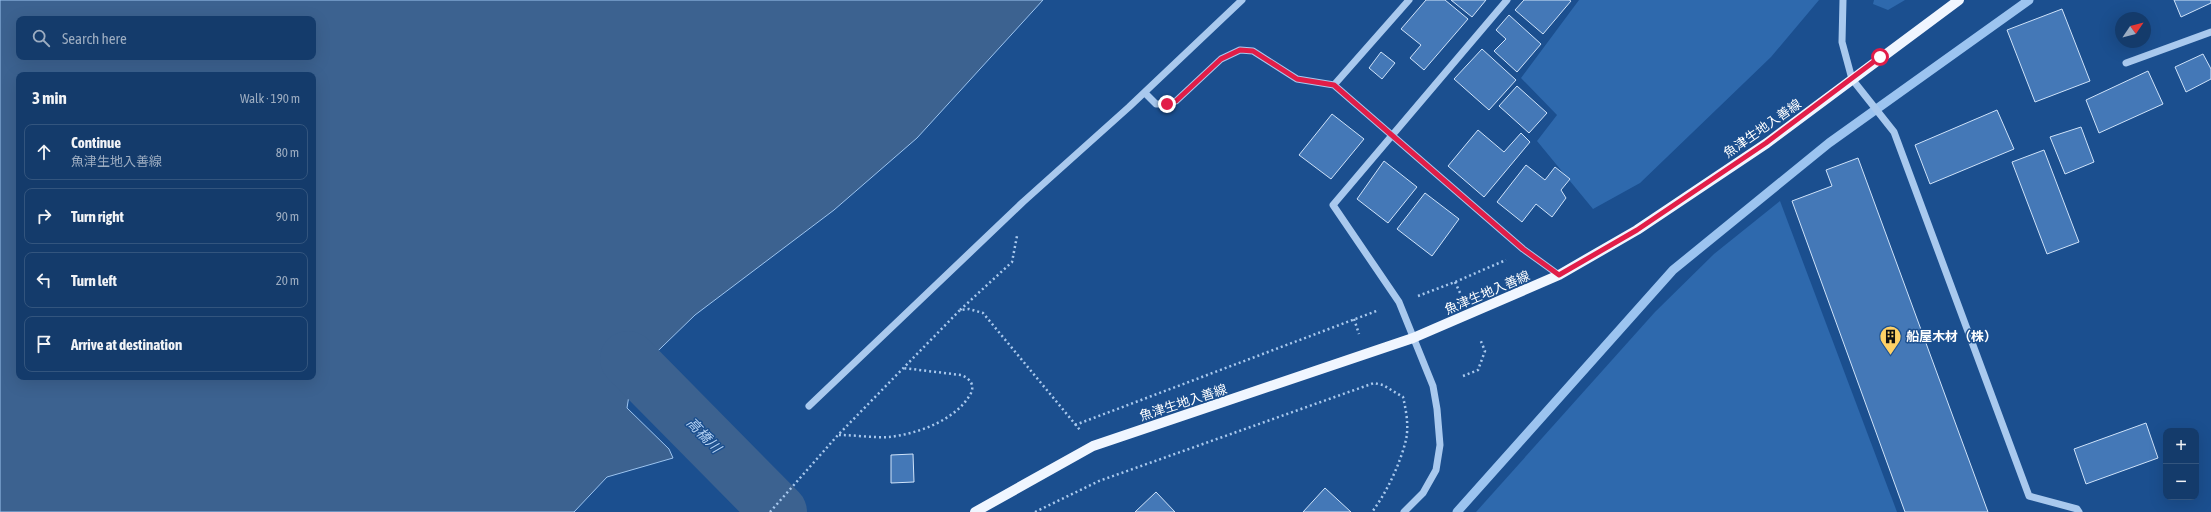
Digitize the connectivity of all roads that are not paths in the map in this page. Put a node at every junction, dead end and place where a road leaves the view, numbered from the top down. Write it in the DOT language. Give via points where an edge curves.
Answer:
graph roads {
  1 [pos="1242,0"];
  2 [pos="1409,0"];
  3 [pos="1507,0"];
  4 [pos="1843,0"];
  5 [pos="1959,0"];
  6 [pos="2211,32"];
  7 [pos="2126,63"];
  8 [pos="1852,79"];
  9 [pos="1334,85"];
  10 [pos="1145,93"];
  11 [pos="1393,135"];
  12 [pos="1559,275"];
  13 [pos="1413,338"];
  14 [pos="809,406"];
  15 [pos="2078,510"];
  16 [pos="975,512"];
  17 [pos="1404,512"];
  1 -- 10 [label="street"];
  2 -- 9 [label="street"];
  3 -- 11 [label="street"];
  4 -- 8 [label="street" via="1842,42"];
  5 -- 8 [label="main road, 魚津生地入善線"];
  6 -- 7 [label="street"];
  8 -- 12 [label="main road, 魚津生地入善線" via="1766,143 1637,230"];
  8 -- 15 [label="street" via="1894,132 2029,496"];
  9 -- 10 [label="street" via="1297,79 1253,51 1240,50 1221,59 1176,101 1156,104"];
  9 -- 11 [label="street"];
  10 -- 14 [label="street" via="1023,202"];
  11 -- 12 [label="street" via="1523,249"];
  11 -- 13 [label="street" via="1333,205 1399,302"];
  12 -- 13 [label="main road, 魚津生地入善線"];
  13 -- 16 [label="main road, 魚津生地入善線" via="1093,446"];
  13 -- 17 [label="street" via="1433,386 1440,445 1436,470 1423,493"];
}
